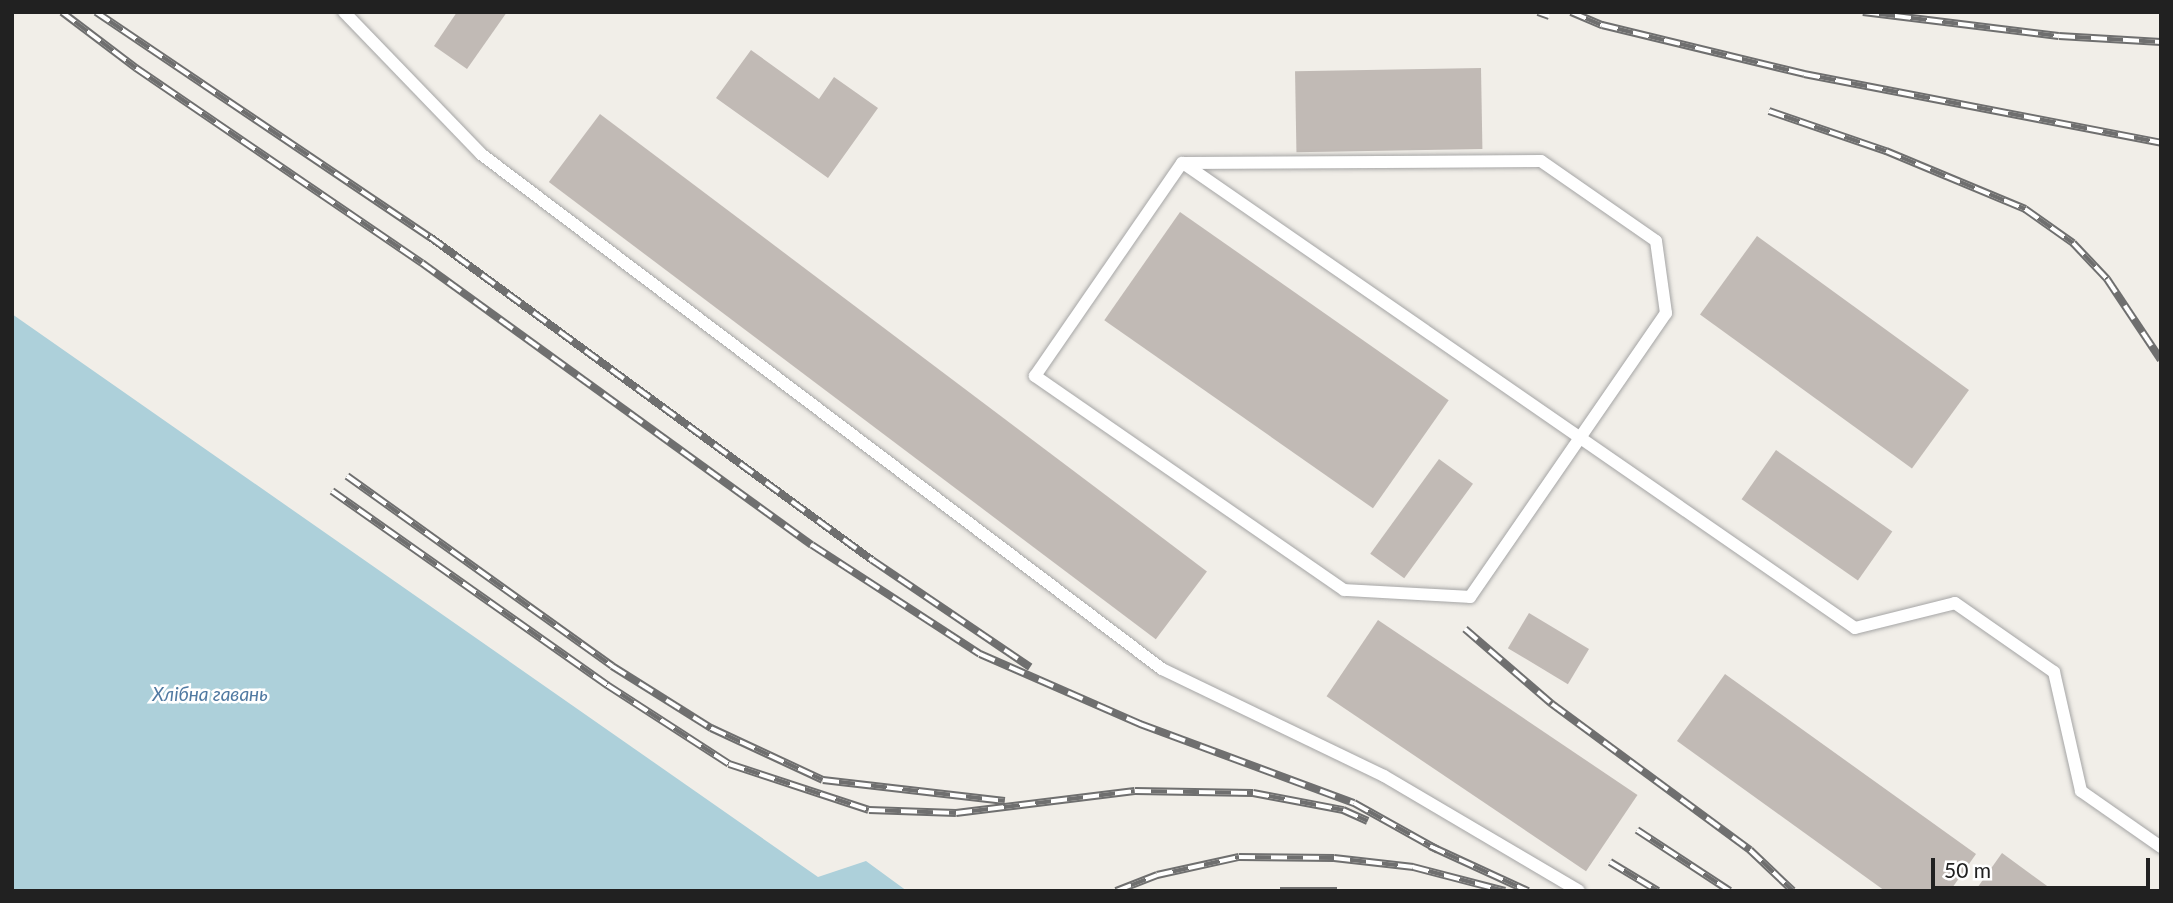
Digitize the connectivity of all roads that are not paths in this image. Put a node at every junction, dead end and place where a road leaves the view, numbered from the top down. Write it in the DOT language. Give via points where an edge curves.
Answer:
graph roads {
  1 [pos="344,12"];
  2 [pos="1182,163"];
  3 [pos="1580,438"];
  4 [pos="2161,846"];
  5 [pos="1580,891"];
  1 -- 5 [label="lane" via="481,154 1162,669 1384,776"];
  2 -- 3 [label="lane"];
  2 -- 3 [label="lane" via="1541,161 1656,241 1666,313"];
  2 -- 3 [label="lane" via="1035,376 1344,590 1470,597"];
  3 -- 4 [label="lane" via="1854,628 1955,603 2054,672 2081,791"];
}
